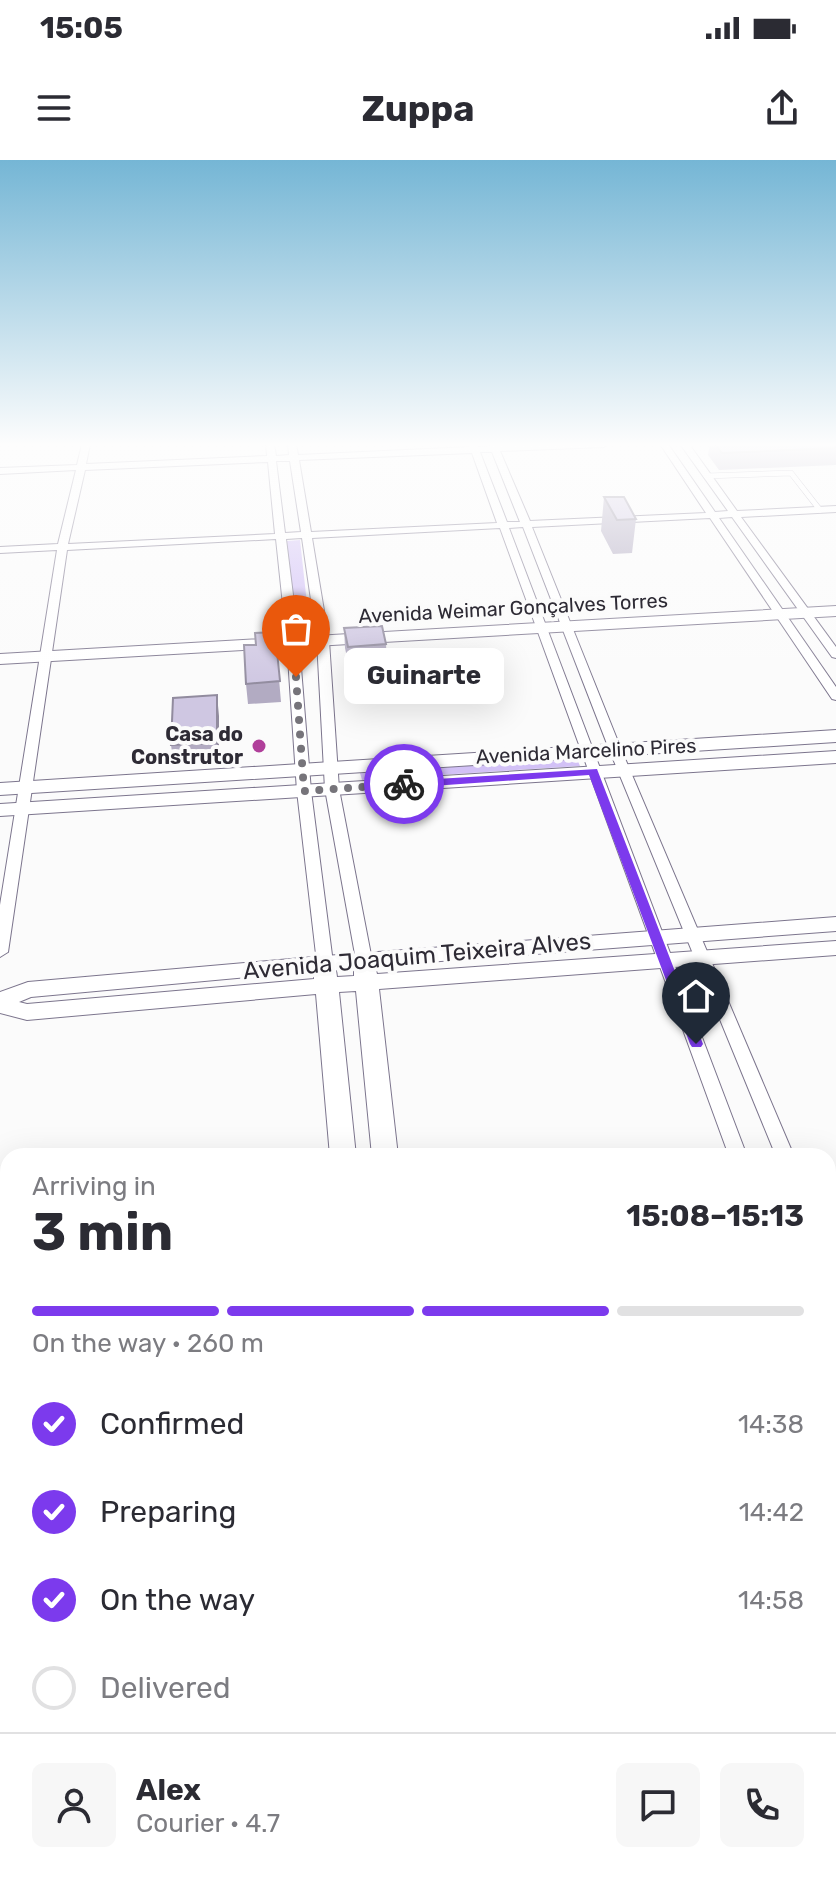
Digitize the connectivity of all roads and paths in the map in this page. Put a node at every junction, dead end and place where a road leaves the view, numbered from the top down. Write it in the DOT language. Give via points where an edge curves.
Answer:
graph roads {
  1 [pos="525,524"];
  2 [pos="67,525"];
  3 [pos="279,525"];
  4 [pos="304,525"];
  5 [pos="515,525"];
  6 [pos="718,525"];
  7 [pos="740,525"];
  8 [pos="501,526"];
  9 [pos="306,536"];
  10 [pos="280,537"];
  11 [pos="63,546"];
  12 [pos="0,550"];
  13 [pos="836,601"];
  14 [pos="800,608"];
  15 [pos="774,610"];
  16 [pos="836,611"];
  17 [pos="566,622"];
  18 [pos="541,623"];
  19 [pos="322,636"];
  20 [pos="292,638"];
  21 [pos="0,647"];
  22 [pos="47,650"];
  23 [pos="836,655"];
  24 [pos="0,659"];
  25 [pos="836,696"];
  26 [pos="836,736"];
  27 [pos="615,749"];
  28 [pos="584,750"];
  29 [pos="836,757"];
  30 [pos="331,767"];
  31 [pos="304,768"];
  32 [pos="624,770"];
  33 [pos="593,771"];
  34 [pos="0,789"];
  35 [pos="332,789"];
  36 [pos="304,791"];
  37 [pos="14,802"];
  38 [pos="836,924"];
  39 [pos="693,934"];
  40 [pos="655,936"];
  41 [pos="836,948"];
  42 [pos="0,952"];
  43 [pos="704,957"];
  44 [pos="665,960"];
  45 [pos="366,971"];
  46 [pos="326,975"];
  47 [pos="0,1002"];
  48 [pos="342,1148"];
  49 [pos="384,1148"];
  50 [pos="735,1148"];
  51 [pos="782,1148"];
  1 -- 17 [label="street"];
  2 -- 11 [label="street"];
  3 -- 10 [label="street"];
  4 -- 9 [label="street"];
  5 -- 8 [label="street"];
  6 -- 15 [label="street"];
  7 -- 14 [label="street"];
  8 -- 9 [label="street"];
  8 -- 18 [label="street"];
  9 -- 10 [label="street"];
  9 -- 19 [label="street"];
  10 -- 11 [label="street"];
  10 -- 20 [label="street"];
  11 -- 12 [label="street"];
  11 -- 22 [label="street"];
  13 -- 14 [label="main road, Avenida Weimar Gonçalves Torres"];
  14 -- 15 [label="main road, Avenida Weimar Gonçalves Torres"];
  14 -- 16 [label="main road, Avenida Weimar Gonçalves Torres"];
  14 -- 23 [label="street"];
  15 -- 17 [label="main road, Avenida Weimar Gonçalves Torres"];
  15 -- 25 [label="street"];
  17 -- 18 [label="main road, Avenida Weimar Gonçalves Torres"];
  17 -- 27 [label="street"];
  18 -- 19 [label="main road, Avenida Weimar Gonçalves Torres"];
  18 -- 28 [label="street"];
  19 -- 20 [label="main road, Avenida Weimar Gonçalves Torres"];
  19 -- 30 [label="street"];
  20 -- 22 [label="main road, Avenida Weimar Gonçalves Torres"];
  20 -- 31 [label="street"];
  21 -- 22 [label="main road, Avenida Weimar Gonçalves Torres"];
  22 -- 24 [label="main road, Avenida Weimar Gonçalves Torres"];
  22 -- 37 [label="street"];
  26 -- 27 [label="main road, Avenida Marcelino Pires"];
  27 -- 28 [label="main road, Avenida Marcelino Pires"];
  27 -- 32 [label="street"];
  28 -- 30 [label="main road, Avenida Marcelino Pires"];
  28 -- 33 [label="street"];
  29 -- 32 [label="main road, Avenida Marcelino Pires"];
  30 -- 31 [label="main road, Avenida Marcelino Pires"];
  30 -- 35 [label="street"];
  31 -- 36 [label="street"];
  31 -- 37 [label="main road, Avenida Marcelino Pires"];
  32 -- 33 [label="main road, Avenida Marcelino Pires"];
  32 -- 39 [label="street"];
  33 -- 35 [label="main road, Avenida Marcelino Pires"];
  33 -- 40 [label="street"];
  34 -- 37 [label="main road, Avenida Marcelino Pires"];
  35 -- 36 [label="main road, Avenida Marcelino Pires"];
  35 -- 45 [label="street"];
  36 -- 37 [label="main road, Avenida Marcelino Pires"];
  36 -- 46 [label="street"];
  37 -- 42 [label="street"];
  38 -- 39 [label="main road, Avenida Joaquim Teixeira Alves"];
  39 -- 40 [label="main road, Avenida Joaquim Teixeira Alves"];
  39 -- 43 [label="street"];
  40 -- 44 [label="street"];
  40 -- 45 [label="main road, Avenida Joaquim Teixeira Alves"];
  41 -- 43 [label="main road, Avenida Joaquim Teixeira Alves"];
  43 -- 44 [label="main road, Avenida Joaquim Teixeira Alves"];
  43 -- 51 [label="street"];
  44 -- 45 [label="main road, Avenida Joaquim Teixeira Alves"];
  44 -- 50 [label="street"];
  45 -- 46 [label="main road, Avenida Joaquim Teixeira Alves"];
  45 -- 49 [label="main road"];
  46 -- 47 [label="main road, Avenida Joaquim Teixeira Alves" via="27,1012"];
  46 -- 48 [label="main road"];
}
